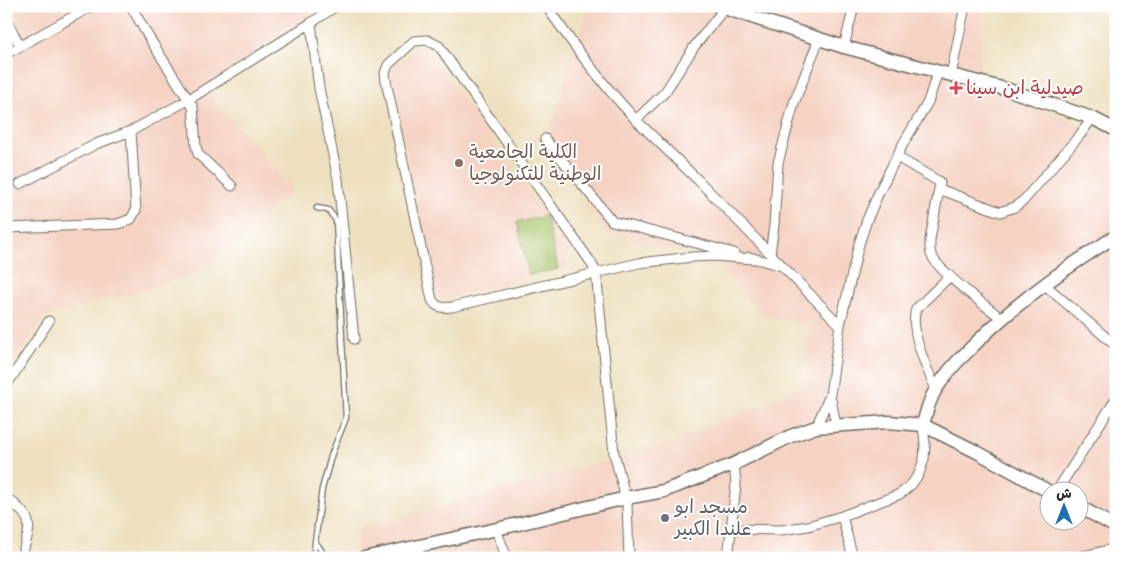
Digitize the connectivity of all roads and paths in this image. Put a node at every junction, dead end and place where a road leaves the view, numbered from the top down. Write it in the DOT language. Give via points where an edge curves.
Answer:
graph roads {
  1 [pos="92,6"];
  2 [pos="132,6"];
  3 [pos="336,6"];
  4 [pos="546,6"];
  5 [pos="854,6"];
  6 [pos="965,6"];
  7 [pos="721,7"];
  8 [pos="6,19"];
  9 [pos="312,23"];
  10 [pos="819,39"];
  11 [pos="20,46"];
  12 [pos="844,47"];
  13 [pos="6,54"];
  14 [pos="938,71"];
  15 [pos="951,75"];
  16 [pos="188,100"];
  17 [pos="1092,118"];
  18 [pos="636,120"];
  19 [pos="1116,120"];
  20 [pos="131,130"];
  21 [pos="1116,130"];
  22 [pos="544,139"];
  23 [pos="897,157"];
  24 [pos="20,184"];
  25 [pos="232,186"];
  26 [pos="939,189"];
  27 [pos="317,208"];
  28 [pos="6,228"];
  29 [pos="1112,242"];
  30 [pos="770,254"];
  31 [pos="753,259"];
  32 [pos="782,266"];
  33 [pos="596,272"];
  34 [pos="950,276"];
  35 [pos="1045,285"];
  36 [pos="1001,318"];
  37 [pos="49,321"];
  38 [pos="840,325"];
  39 [pos="354,339"];
  40 [pos="1116,346"];
  41 [pos="6,386"];
  42 [pos="936,388"];
  43 [pos="830,395"];
  44 [pos="1116,399"];
  45 [pos="836,425"];
  46 [pos="923,425"];
  47 [pos="816,427"];
  48 [pos="734,464"];
  49 [pos="1062,482"];
  50 [pos="1040,487"];
  51 [pos="6,497"];
  52 [pos="626,501"];
  53 [pos="1090,512"];
  54 [pos="842,516"];
  55 [pos="1116,526"];
  56 [pos="732,529"];
  57 [pos="498,535"];
  58 [pos="316,541"];
  59 [pos="1116,548"];
  60 [pos="21,558"];
  61 [pos="313,558"];
  62 [pos="326,558"];
  63 [pos="364,558"];
  64 [pos="403,558"];
  65 [pos="507,558"];
  66 [pos="629,558"];
  67 [pos="728,558"];
  68 [pos="853,558"];
  69 [pos="1075,558"];
  1 -- 11 [label="street"];
  2 -- 16 [label="street"];
  3 -- 9 [label="street"];
  4 -- 18 [label="street" via="589,65"];
  5 -- 12 [label="street"];
  6 -- 15 [label="street"];
  7 -- 10 [label="street"];
  7 -- 18 [label="street" via="665,92"];
  8 -- 11 [label="street"];
  9 -- 16 [label="street"];
  9 -- 39 [label="street" via="319,88 338,180"];
  10 -- 12 [label="street"];
  10 -- 30 [label="street" via="794,103 777,169"];
  11 -- 13 [label="street"];
  12 -- 14 [label="street"];
  14 -- 15 [label="street"];
  14 -- 23 [label="street" via="928,102"];
  15 -- 17 [label="street" via="1009,90"];
  16 -- 20 [label="street"];
  16 -- 25 [label="street" via="193,107 198,154"];
  17 -- 19 [label="street"];
  17 -- 21 [label="street"];
  17 -- 26 [label="street" via="1030,194 1015,207 1000,212"];
  18 -- 30 [label="street"];
  20 -- 24 [label="street" via="96,144"];
  20 -- 28 [label="street" via="136,210 131,219 118,224"];
  22 -- 31 [label="street" via="612,221"];
  23 -- 26 [label="street" via="938,180"];
  23 -- 38 [label="street" via="867,220"];
  26 -- 34 [label="street" via="930,248 932,257"];
  27 -- 58 [label="lane" via="328,210 336,220 346,418 322,489"];
  29 -- 35 [label="street"];
  30 -- 32 [label="street"];
  31 -- 32 [label="street"];
  31 -- 33 [label="street" via="715,256 666,259"];
  32 -- 38 [label="street"];
  33 -- 33 [label="street" via="439,46 427,40 414,41 388,65 385,73 432,300 442,308 452,307"];
  33 -- 52 [label="street" via="614,453"];
  34 -- 36 [label="street"];
  34 -- 42 [label="street" via="916,308 913,316 921,351"];
  35 -- 36 [label="street"];
  35 -- 40 [label="street"];
  36 -- 42 [label="street" via="953,366"];
  37 -- 41 [label="street"];
  38 -- 43 [label="street"];
  42 -- 46 [label="street"];
  43 -- 45 [label="street"];
  43 -- 47 [label="street"];
  44 -- 49 [label="street"];
  45 -- 46 [label="street" via="902,422"];
  45 -- 47 [label="street"];
  46 -- 50 [label="street"];
  46 -- 54 [label="street" via="924,458 911,485 900,494"];
  47 -- 48 [label="street"];
  48 -- 52 [label="street" via="702,478"];
  48 -- 56 [label="street" via="736,484"];
  51 -- 60 [label="street" via="21,509 28,520 28,534"];
  52 -- 57 [label="street"];
  52 -- 63 [label="street"];
  52 -- 66 [label="street"];
  53 -- 55 [label="street"];
  54 -- 56 [label="street" via="781,530"];
  54 -- 68 [label="street"];
  56 -- 67 [label="street"];
  57 -- 64 [label="street"];
  57 -- 65 [label="street"];
  58 -- 61 [label="lane"];
  58 -- 62 [label="lane"];
  59 -- 69 [label="street"];
}
